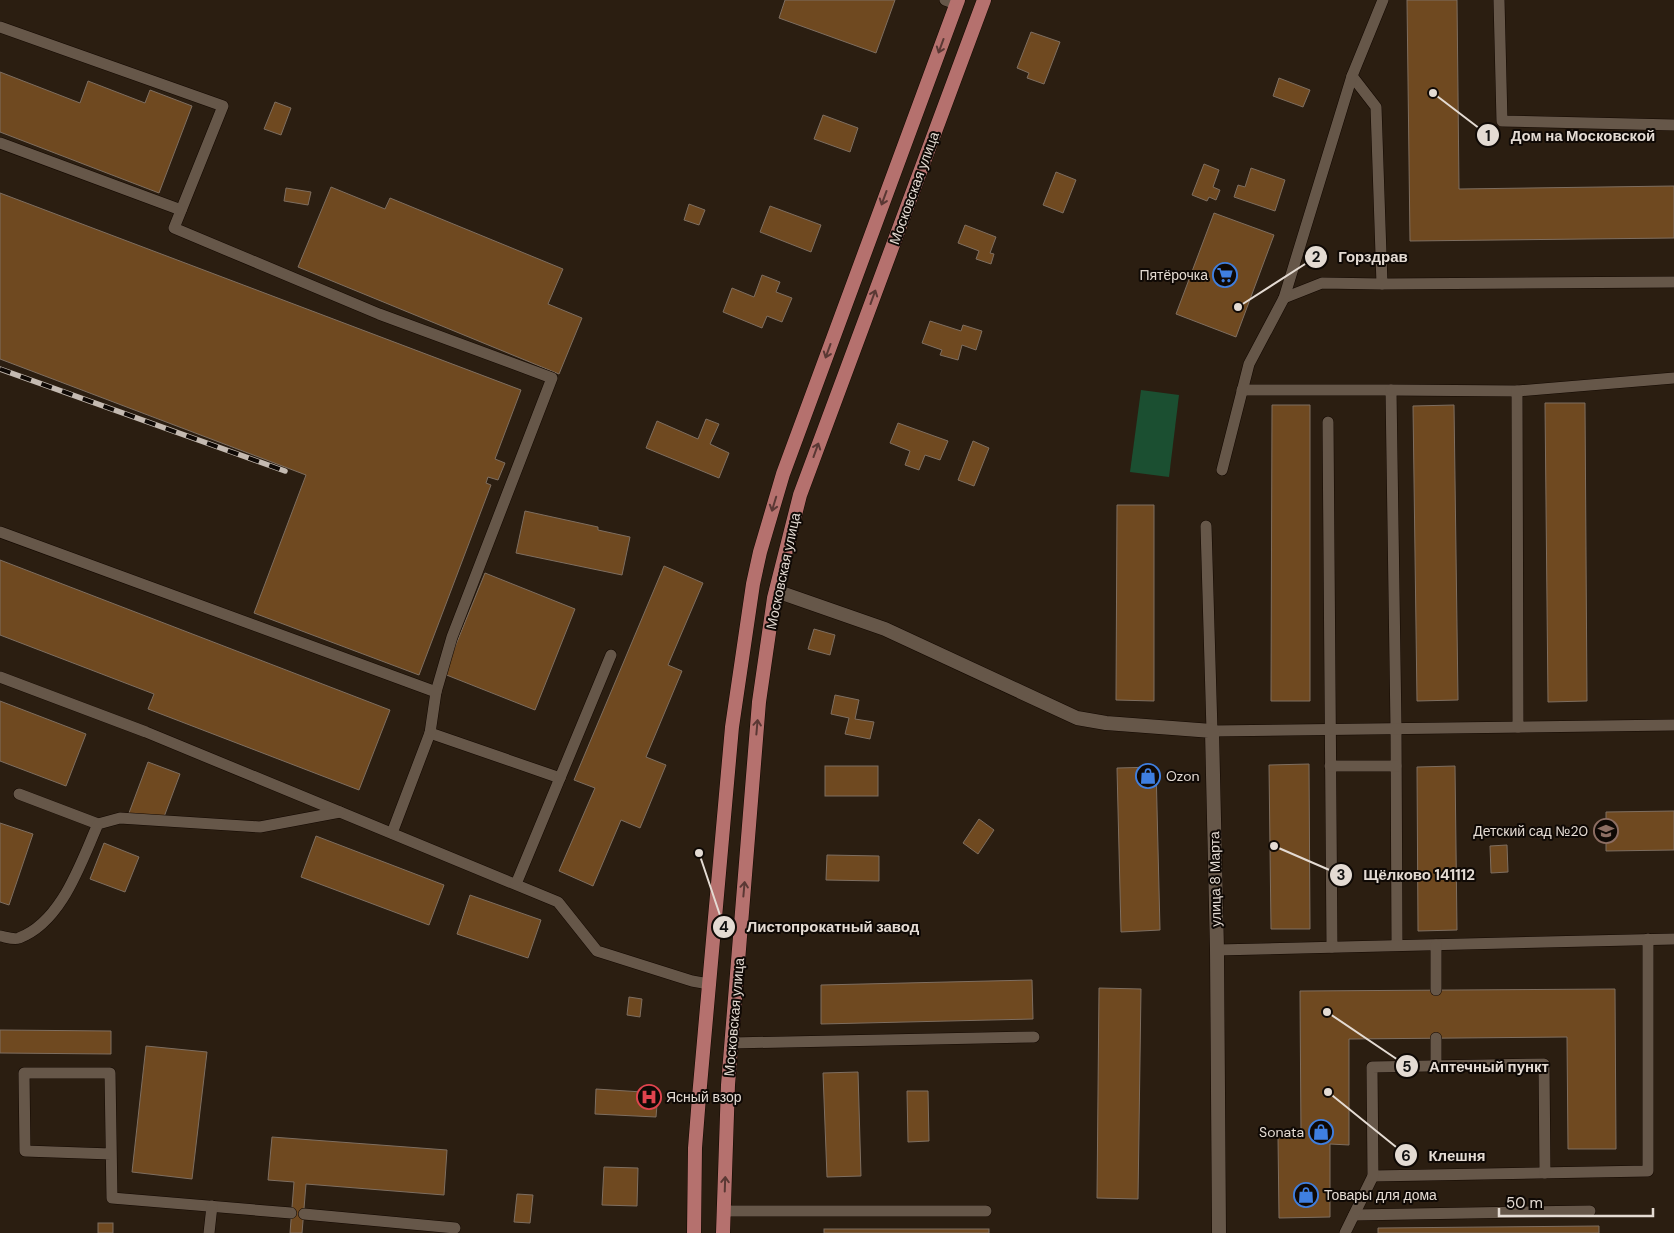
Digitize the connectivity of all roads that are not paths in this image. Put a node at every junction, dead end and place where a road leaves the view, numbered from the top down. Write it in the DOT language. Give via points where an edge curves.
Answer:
graph roads {
  1 [pos="984,0"];
  2 [pos="1384,0"];
  3 [pos="1499,0"];
  4 [pos="953,1"];
  5 [pos="0,27"];
  6 [pos="1352,76"];
  7 [pos="1674,125"];
  8 [pos="0,143"];
  9 [pos="181,210"];
  10 [pos="1674,282"];
  11 [pos="1382,284"];
  12 [pos="1284,298"];
  13 [pos="1674,378"];
  14 [pos="1242,390"];
  15 [pos="1391,390"];
  16 [pos="1517,390"];
  17 [pos="1328,422"];
  18 [pos="1222,470"];
  19 [pos="1206,526"];
  20 [pos="0,532"];
  21 [pos="776,591"];
  22 [pos="611,655"];
  23 [pos="0,677"];
  24 [pos="436,692"];
  25 [pos="1674,725"];
  26 [pos="1518,727"];
  27 [pos="1396,728"];
  28 [pos="1330,730"];
  29 [pos="1212,731"];
  30 [pos="430,733"];
  31 [pos="1330,766"];
  32 [pos="1396,766"];
  33 [pos="560,778"];
  34 [pos="19,794"];
  35 [pos="340,812"];
  36 [pos="98,824"];
  37 [pos="392,833"];
  38 [pos="516,884"];
  39 [pos="0,936"];
  40 [pos="1648,939"];
  41 [pos="1674,939"];
  42 [pos="1397,945"];
  43 [pos="1436,945"];
  44 [pos="1332,947"];
  45 [pos="1217,950"];
  46 [pos="709,984"];
  47 [pos="1436,990"];
  48 [pos="1034,1037"];
  49 [pos="1436,1038"];
  50 [pos="732,1042"];
  51 [pos="1436,1066"];
  52 [pos="111,1154"];
  53 [pos="1545,1173"];
  54 [pos="1373,1176"];
  55 [pos="212,1206"];
  56 [pos="724,1211"];
  57 [pos="986,1211"];
  58 [pos="1590,1211"];
  59 [pos="291,1213"];
  60 [pos="304,1214"];
  61 [pos="1354,1215"];
  62 [pos="455,1228"];
  63 [pos="209,1233"];
  64 [pos="694,1233"];
  65 [pos="724,1233"];
  66 [pos="1219,1233"];
  67 [pos="1345,1233"];
  21 -- 1 [label="main road, Московская улица, one-way" via="800,495"];
  2 -- 6 [label="lane"];
  3 -- 7 [label="lane" via="1502,121"];
  4 -- 46 [label="main road, Московская улица, one-way" via="783,474 760,552 732,728"];
  5 -- 9 [label="lane" via="224,106"];
  6 -- 11 [label="lane" via="1376,106"];
  6 -- 12 [label="lane"];
  8 -- 9 [label="lane"];
  9 -- 24 [label="lane" via="174,228 379,314 552,378 452,637"];
  10 -- 11 [label="lane"];
  11 -- 12 [label="lane" via="1322,283"];
  12 -- 14 [label="lane" via="1249,364"];
  13 -- 16 [label="lane"];
  14 -- 15 [label="lane"];
  14 -- 18 [label="lane"];
  15 -- 16 [label="lane"];
  15 -- 27 [label="lane"];
  16 -- 26 [label="lane"];
  17 -- 28 [label="lane"];
  19 -- 29 [label="lane, улица 8 Марта"];
  20 -- 24 [label="lane"];
  21 -- 29 [label="street" via="885,629 1077,718 1106,724"];
  50 -- 21 [label="main road, Московская улица, one-way" via="759,702"];
  22 -- 33 [label="lane"];
  23 -- 35 [label="lane" via="146,732"];
  24 -- 30 [label="lane"];
  25 -- 26 [label="lane"];
  26 -- 27 [label="lane"];
  27 -- 28 [label="lane"];
  27 -- 32 [label="lane"];
  28 -- 29 [label="lane"];
  28 -- 31 [label="lane"];
  29 -- 45 [label="street, улица 8 Марта"];
  30 -- 33 [label="lane"];
  30 -- 37 [label="lane"];
  31 -- 32 [label="lane"];
  31 -- 44 [label="lane"];
  32 -- 42 [label="lane"];
  33 -- 38 [label="lane"];
  34 -- 36 [label="lane"];
  35 -- 36 [label="lane" via="260,827 120,818"];
  35 -- 37 [label="lane"];
  36 -- 39 [label="lane" via="70,888 44,924 17,939"];
  37 -- 38 [label="lane"];
  38 -- 46 [label="lane" via="558,902 597,951"];
  40 -- 41 [label="lane"];
  40 -- 43 [label="lane"];
  40 -- 53 [label="lane" via="1648,1172"];
  42 -- 43 [label="lane"];
  42 -- 44 [label="lane"];
  43 -- 47 [label="lane"];
  44 -- 45 [label="lane"];
  45 -- 66 [label="street, улица 8 Марта"];
  46 -- 64 [label="main road, Московская улица" via="698,1097"];
  48 -- 50 [label="lane"];
  49 -- 51 [label="lane"];
  56 -- 50 [label="main road, Московская улица, one-way"];
  51 -- 53 [label="lane" via="1544,1064"];
  51 -- 54 [label="lane" via="1372,1067"];
  52 -- 52 [label="lane" via="110,1073 24,1073 25,1151"];
  52 -- 55 [label="lane" via="112,1198"];
  53 -- 54 [label="lane"];
  54 -- 61 [label="lane"];
  55 -- 59 [label="lane"];
  55 -- 63 [label="lane"];
  56 -- 57 [label="lane"];
  56 -- 65 [label="main road, Московская улица"];
  58 -- 61 [label="lane"];
  60 -- 62 [label="lane"];
  61 -- 67 [label="lane"];
}
